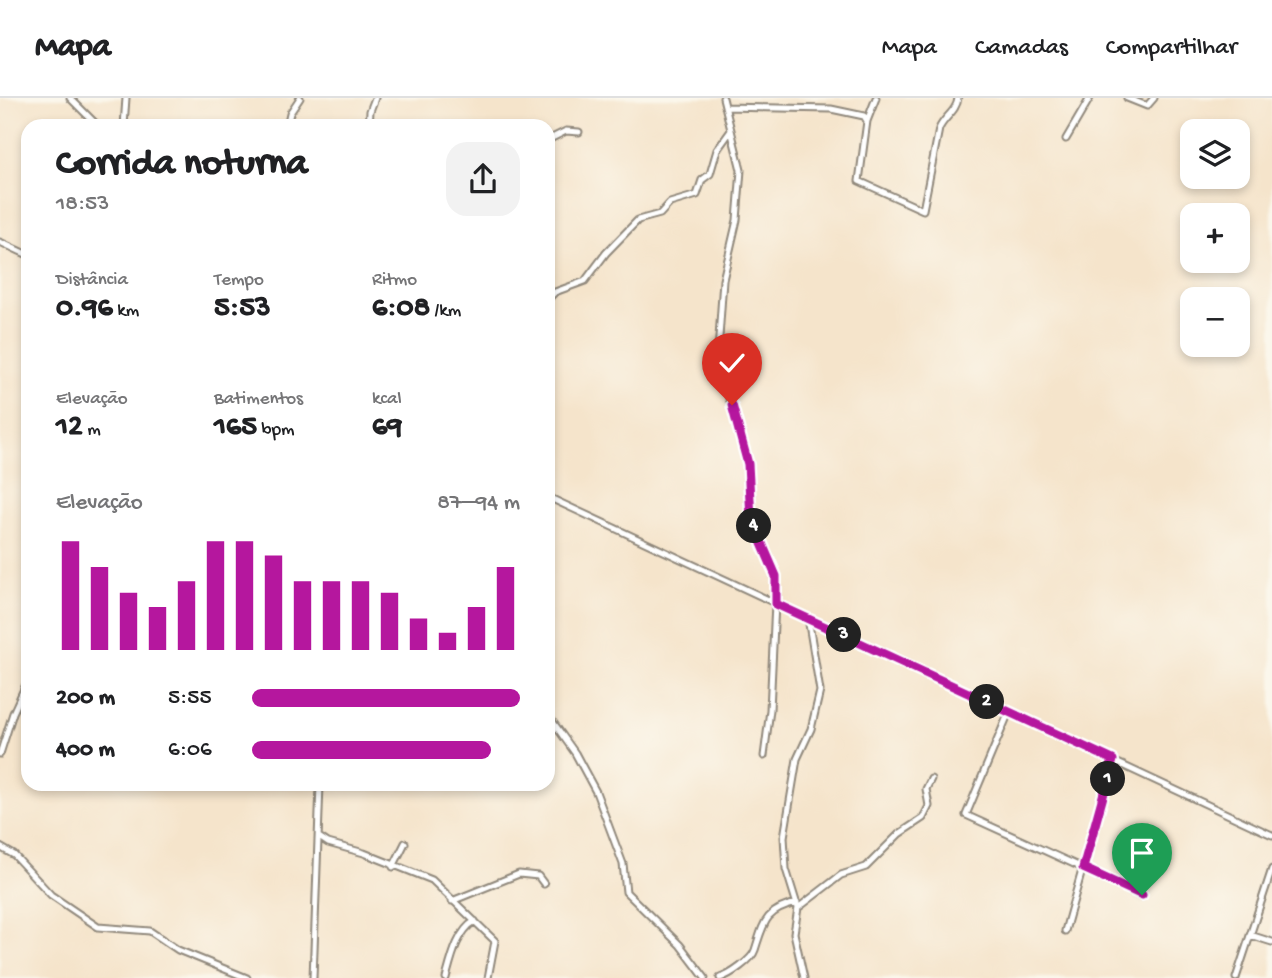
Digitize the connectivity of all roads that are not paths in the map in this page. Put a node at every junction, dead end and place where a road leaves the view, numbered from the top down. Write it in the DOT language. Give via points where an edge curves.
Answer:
graph roads {
  1 [pos="70,98"];
  2 [pos="127,98"];
  3 [pos="300,98"];
  4 [pos="375,98"];
  5 [pos="723,98"];
  6 [pos="876,98"];
  7 [pos="958,98"];
  8 [pos="1090,98"];
  9 [pos="1127,98"];
  10 [pos="1154,98"];
  11 [pos="725,107"];
  12 [pos="92,119"];
  13 [pos="125,119"];
  14 [pos="289,119"];
  15 [pos="370,119"];
  16 [pos="867,121"];
  17 [pos="730,131"];
  18 [pos="579,132"];
  19 [pos="555,136"];
  20 [pos="1066,139"];
  21 [pos="0,242"];
  22 [pos="21,252"];
  23 [pos="555,292"];
  24 [pos="718,347"];
  25 [pos="729,359"];
  26 [pos="739,371"];
  27 [pos="730,374"];
  28 [pos="555,500"];
  29 [pos="776,603"];
  30 [pos="808,618"];
  31 [pos="21,695"];
  32 [pos="1009,712"];
  33 [pos="555,725"];
  34 [pos="0,754"];
  35 [pos="764,756"];
  36 [pos="1113,760"];
  37 [pos="931,779"];
  38 [pos="320,791"];
  39 [pos="1272,835"];
  40 [pos="319,838"];
  41 [pos="405,843"];
  42 [pos="0,847"];
  43 [pos="393,867"];
  44 [pos="1083,868"];
  45 [pos="1272,869"];
  46 [pos="544,884"];
  47 [pos="1142,895"];
  48 [pos="452,901"];
  49 [pos="797,905"];
  50 [pos="468,916"];
  51 [pos="475,921"];
  52 [pos="468,926"];
  53 [pos="1065,932"];
  54 [pos="1250,935"];
  55 [pos="1272,942"];
  56 [pos="247,978"];
  57 [pos="313,978"];
  58 [pos="446,978"];
  59 [pos="488,978"];
  60 [pos="705,978"];
  61 [pos="720,978"];
  62 [pos="804,978"];
  63 [pos="1236,978"];
  1 -- 12 [label="street"];
  2 -- 13 [label="street"];
  3 -- 14 [label="street"];
  4 -- 15 [label="street"];
  5 -- 11 [label="street"];
  6 -- 16 [label="street"];
  7 -- 16 [label="street" via="939,129 923,211 859,181"];
  8 -- 20 [label="street"];
  9 -- 10 [label="street" via="1147,106"];
  11 -- 16 [label="street" via="831,109 864,116"];
  11 -- 17 [label="street"];
  17 -- 23 [label="street" via="697,195 638,220 585,281"];
  17 -- 24 [label="street" via="741,170 740,192 723,280"];
  18 -- 19 [label="street"];
  21 -- 22 [label="street"];
  24 -- 25 [label="street"];
  24 -- 29 [label="street" via="748,464 752,523 776,576"];
  25 -- 26 [label="street"];
  25 -- 27 [label="street"];
  28 -- 29 [label="street"];
  29 -- 30 [label="street"];
  29 -- 35 [label="street"];
  30 -- 32 [label="street"];
  30 -- 49 [label="street" via="820,691 811,729 797,759 786,820 786,869"];
  31 -- 34 [label="street"];
  32 -- 36 [label="street"];
  32 -- 44 [label="street" via="966,815"];
  33 -- 60 [label="street" via="596,792 623,864 626,892 680,945"];
  36 -- 39 [label="street"];
  36 -- 44 [label="street"];
  37 -- 49 [label="street" via="923,818 898,834 866,867 841,875"];
  38 -- 40 [label="street"];
  40 -- 43 [label="street"];
  40 -- 57 [label="street"];
  41 -- 43 [label="street"];
  42 -- 56 [label="street" via="15,855 51,895 98,927 150,931 178,950"];
  43 -- 48 [label="street" via="432,880"];
  44 -- 47 [label="street"];
  44 -- 53 [label="street"];
  45 -- 54 [label="street"];
  46 -- 48 [label="street" via="538,876 521,874"];
  48 -- 50 [label="street"];
  49 -- 61 [label="street" via="772,912 762,925 753,954"];
  49 -- 62 [label="street" via="794,933"];
  50 -- 51 [label="street"];
  50 -- 52 [label="street"];
  51 -- 52 [label="street"];
  51 -- 59 [label="street" via="496,943"];
  52 -- 58 [label="street"];
  54 -- 55 [label="street"];
  54 -- 63 [label="street"];
}
